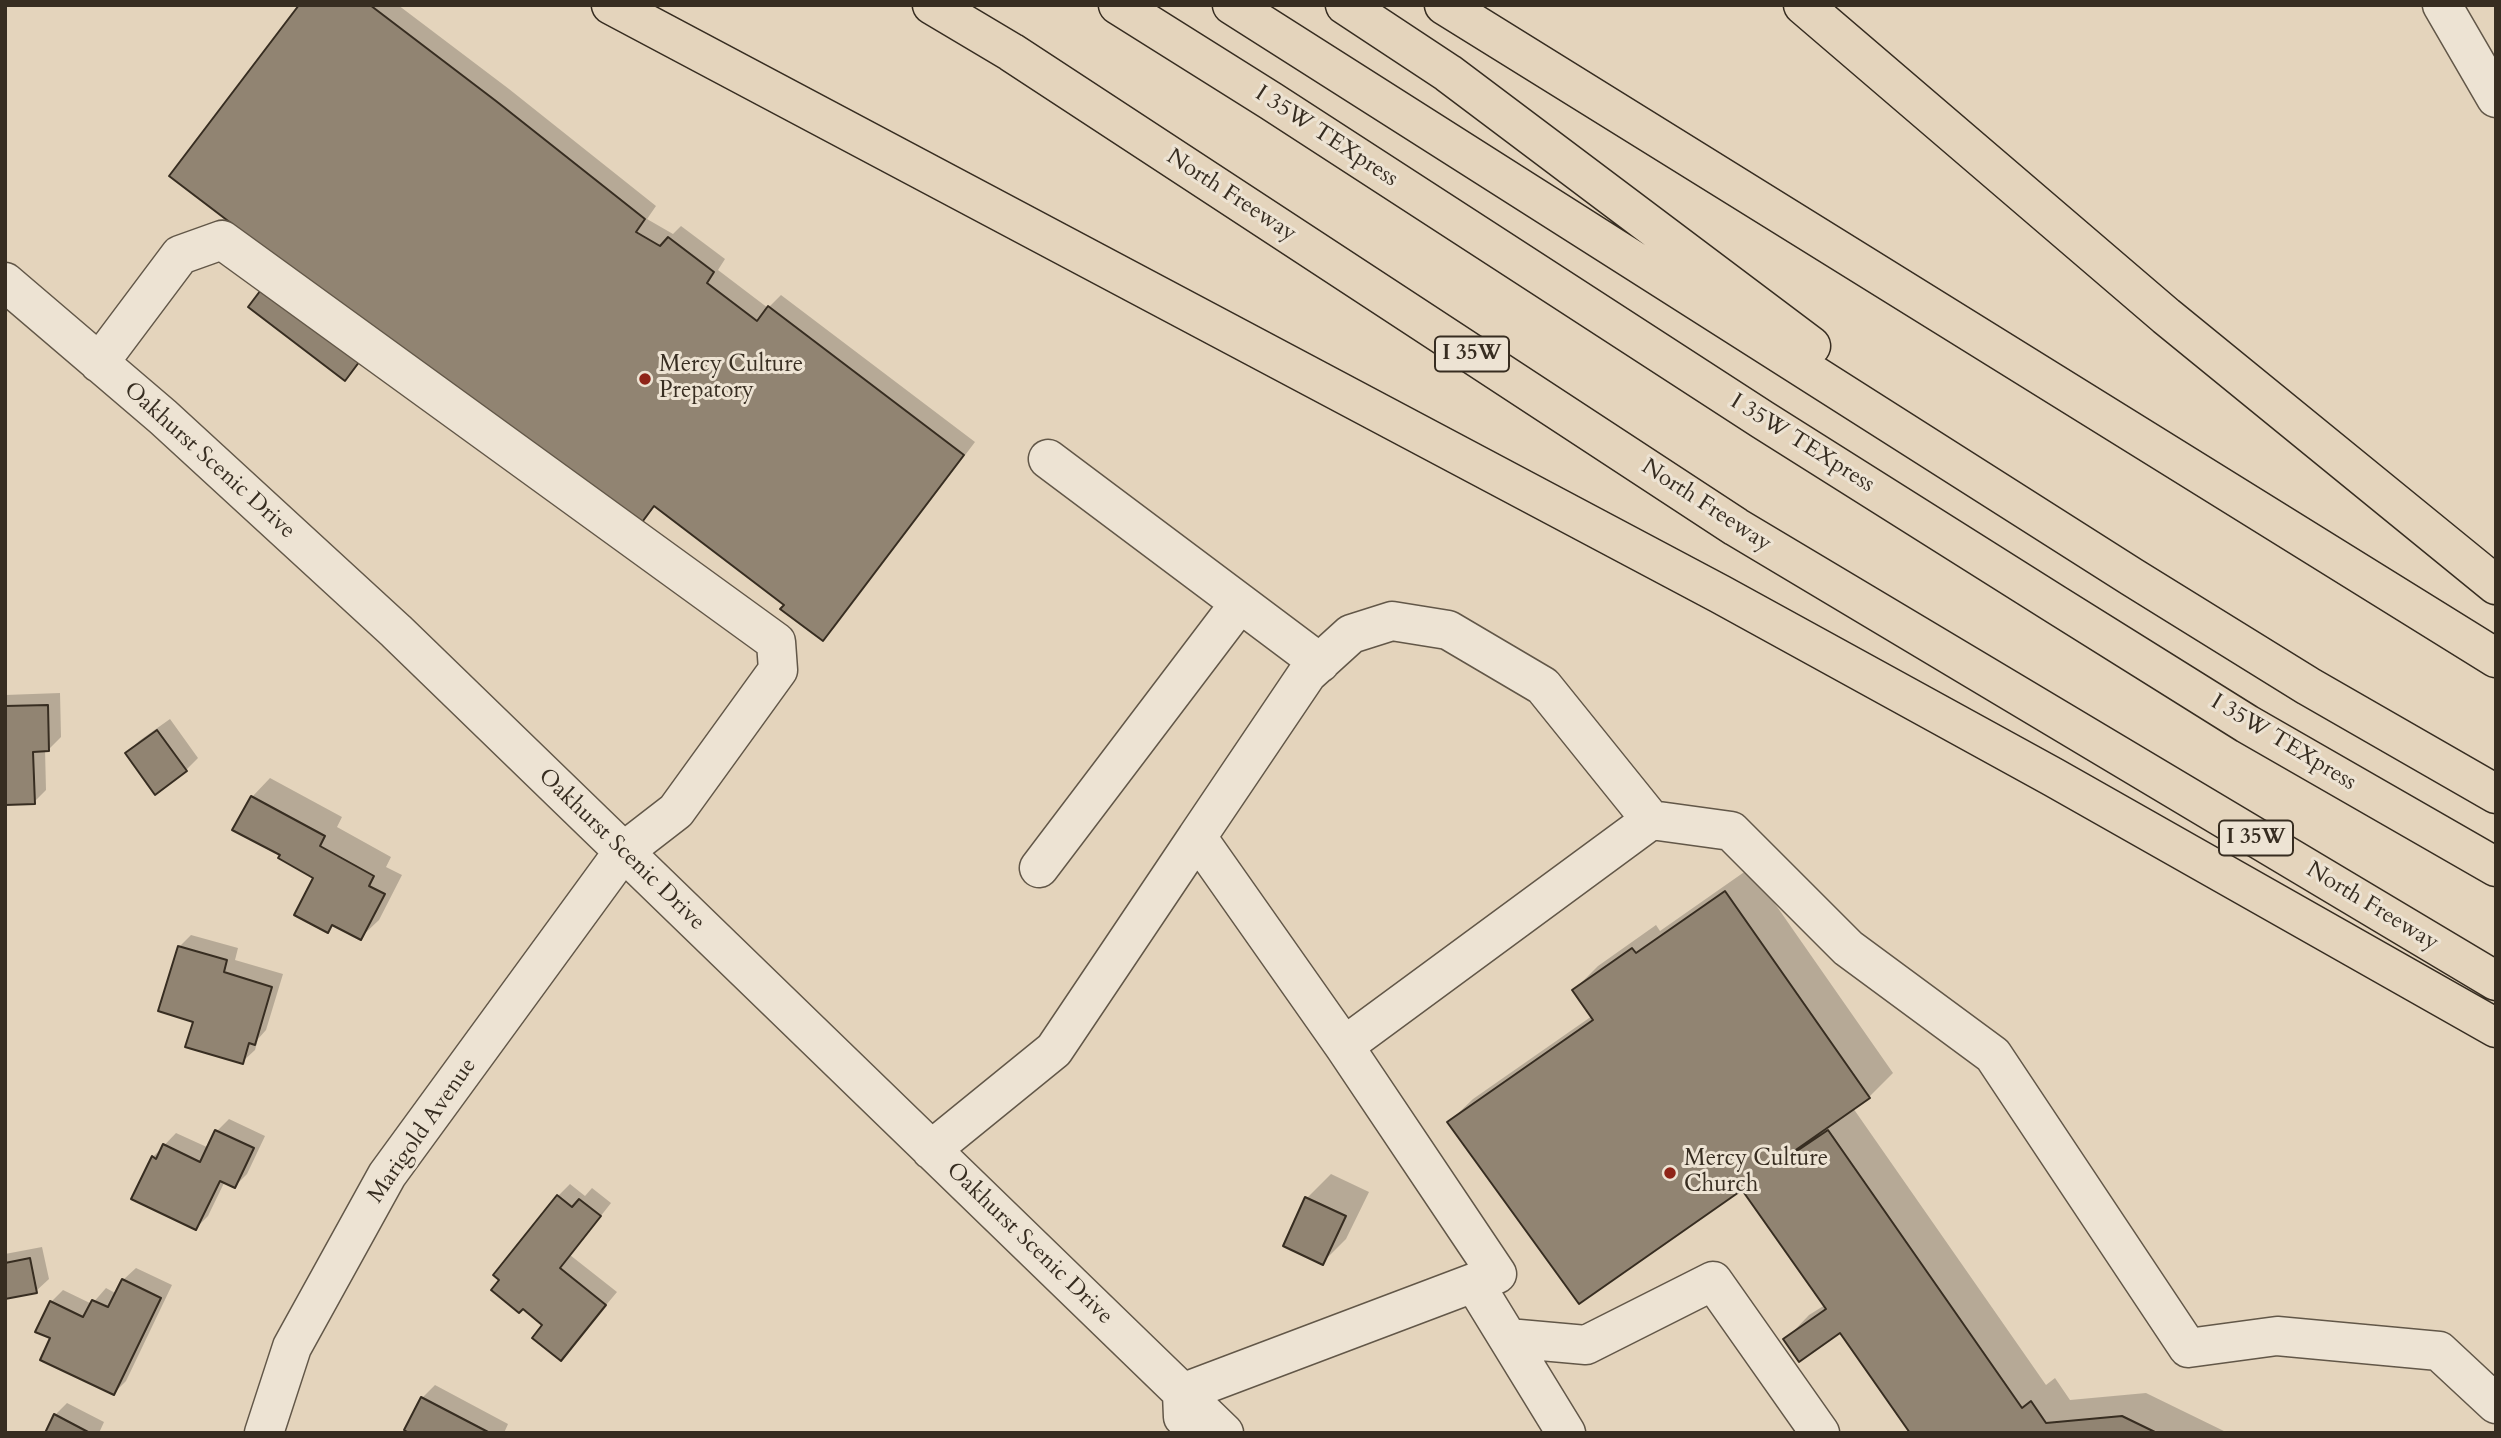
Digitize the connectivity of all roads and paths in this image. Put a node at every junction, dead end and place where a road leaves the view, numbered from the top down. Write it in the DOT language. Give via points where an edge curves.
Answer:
graph roads {
  1 [pos="611,5"];
  2 [pos="932,5"];
  3 [pos="1118,5"];
  4 [pos="1232,5"];
  5 [pos="1345,5"];
  6 [pos="1444,5"];
  7 [pos="1803,5"];
  8 [pos="2442,5"];
  9 [pos="2496,98"];
  10 [pos="5,282"];
  11 [pos="99,363"];
  12 [pos="1048,459"];
  13 [pos="2039,518"];
  14 [pos="2496,586"];
  15 [pos="1240,603"];
  16 [pos="2496,658"];
  17 [pos="1320,663"];
  18 [pos="2496,794"];
  19 [pos="1651,820"];
  20 [pos="1197,837"];
  21 [pos="623,852"];
  22 [pos="2496,867"];
  23 [pos="1039,868"];
  24 [pos="2496,981"];
  25 [pos="2496,1028"];
  26 [pos="1344,1046"];
  27 [pos="931,1150"];
  28 [pos="1474,1283"];
  29 [pos="1508,1338"];
  30 [pos="1182,1393"];
  31 [pos="2496,1404"];
  32 [pos="264,1433"];
  33 [pos="1184,1433"];
  34 [pos="1224,1433"];
  35 [pos="1566,1433"];
  36 [pos="1820,1433"];
  1 -- 25 [label="highway" via="1708,587"];
  2 -- 24 [label="highway, North Freeway / I 35W" via="1011,52 1737,527"];
  3 -- 22 [label="highway, I 35W TEXpress" via="2055,604 2247,724"];
  4 -- 13 [label="highway"];
  5 -- 13 [label="highway" via="1448,73"];
  6 -- 16 [label="highway"];
  7 -- 14 [label="highway" via="2165,316"];
  8 -- 9 [label="street"];
  10 -- 11 [label="street, Oakhurst Scenic Drive"];
  11 -- 21 [label="street, Oakhurst Scenic Drive" via="396,631"];
  11 -- 21 [label="street, Marigold Avenue" via="180,255 222,240 776,642 778,670 676,811"];
  12 -- 15 [label="street"];
  13 -- 18 [label="highway" via="2308,686"];
  15 -- 17 [label="street"];
  15 -- 23 [label="street"];
  17 -- 19 [label="street" via="1352,634 1392,621 1448,630 1543,686"];
  17 -- 20 [label="street" via="1307,674"];
  19 -- 26 [label="street"];
  19 -- 31 [label="street" via="1731,831 1848,948 1993,1055 2188,1348 2277,1336 2439,1351"];
  20 -- 26 [label="street"];
  20 -- 27 [label="street" via="1054,1050"];
  21 -- 27 [label="street, Oakhurst Scenic Drive"];
  21 -- 32 [label="street, Marigold Avenue" via="387,1175 292,1348"];
  26 -- 28 [label="street" via="1497,1274"];
  27 -- 30 [label="street, Oakhurst Scenic Drive"];
  28 -- 29 [label="street"];
  28 -- 30 [label="street"];
  29 -- 35 [label="street"];
  29 -- 36 [label="street" via="1586,1345 1713,1281"];
  30 -- 33 [label="street"];
  30 -- 34 [label="street, Oakhurst Scenic Drive"];
}
